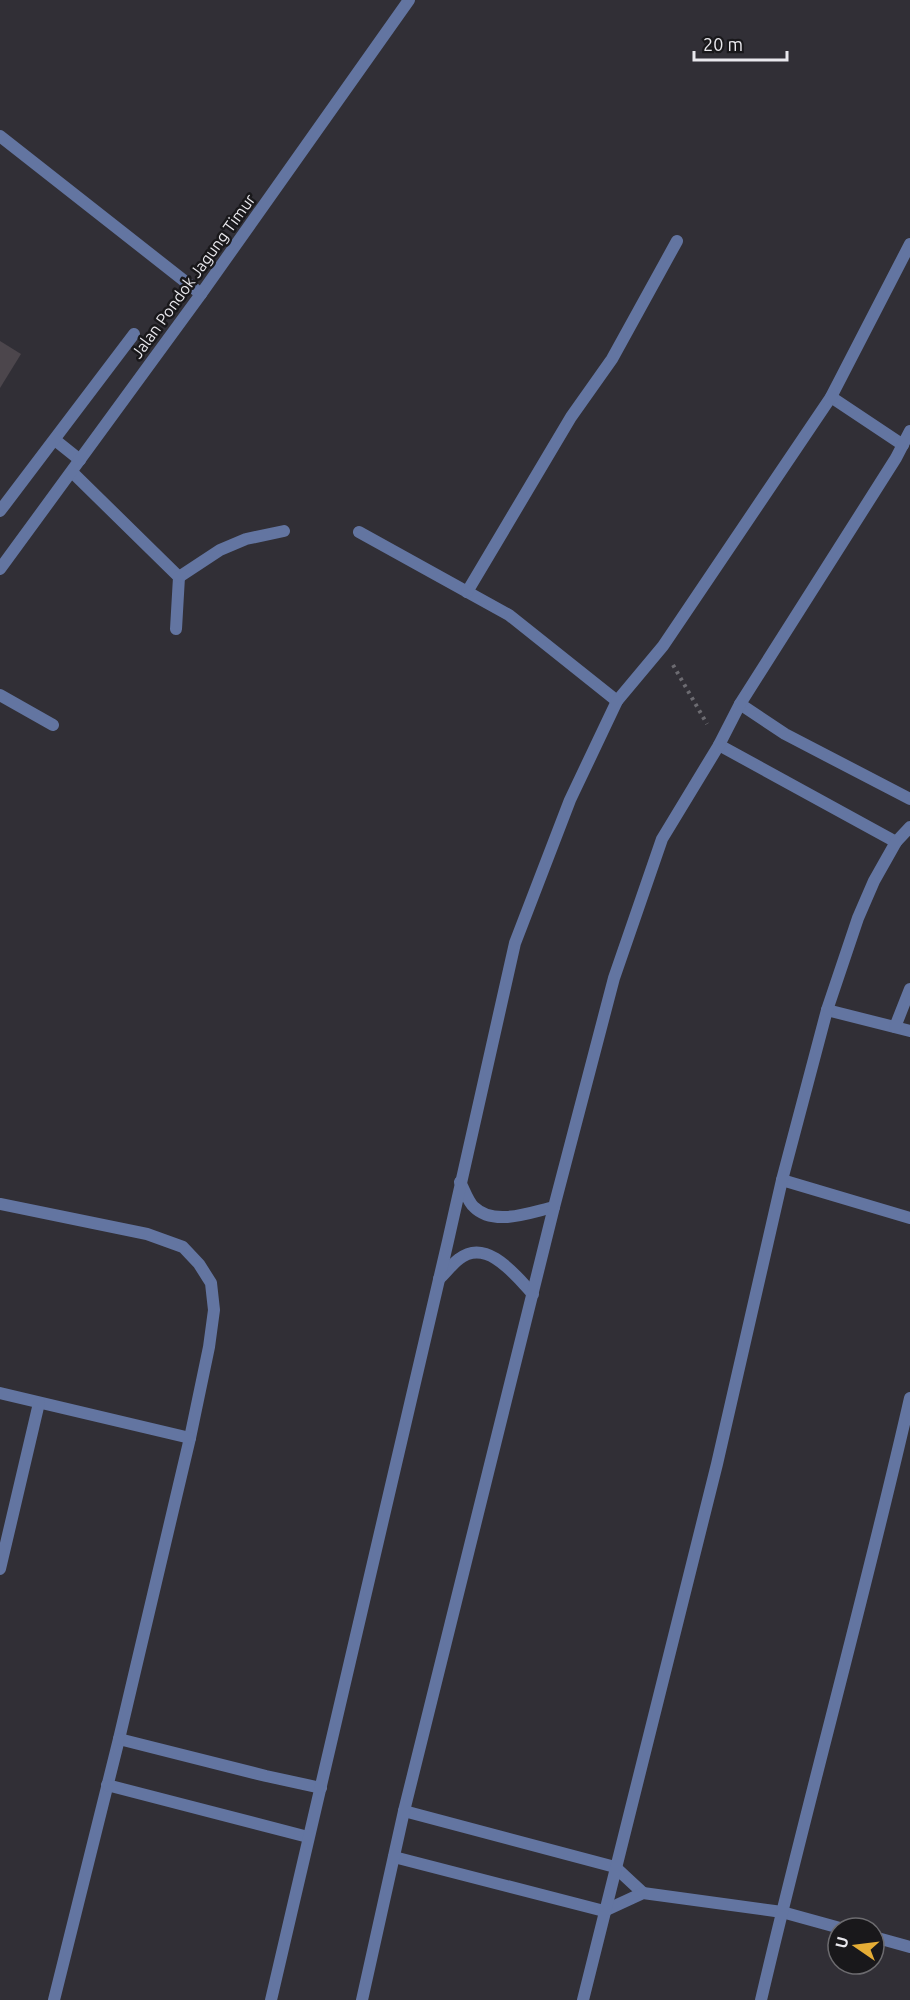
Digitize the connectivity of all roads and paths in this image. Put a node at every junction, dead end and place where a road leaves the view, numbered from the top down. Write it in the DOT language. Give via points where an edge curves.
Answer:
graph roads {
  1 [pos="409,0"];
  2 [pos="0,136"];
  3 [pos="677,241"];
  4 [pos="910,244"];
  5 [pos="201,294"];
  6 [pos="134,334"];
  7 [pos="831,397"];
  8 [pos="910,431"];
  9 [pos="55,440"];
  10 [pos="903,445"];
  11 [pos="80,460"];
  12 [pos="72,472"];
  13 [pos="0,511"];
  14 [pos="284,531"];
  15 [pos="359,532"];
  16 [pos="0,569"];
  17 [pos="179,577"];
  18 [pos="468,592"];
  19 [pos="176,629"];
  20 [pos="663,646"];
  21 [pos="0,695"];
  22 [pos="617,701"];
  23 [pos="740,704"];
  24 [pos="53,725"];
  25 [pos="719,745"];
  26 [pos="910,799"];
  27 [pos="910,827"];
  28 [pos="896,842"];
  29 [pos="910,989"];
  30 [pos="827,1010"];
  31 [pos="895,1027"];
  32 [pos="910,1031"];
  33 [pos="782,1180"];
  34 [pos="460,1182"];
  35 [pos="0,1204"];
  36 [pos="554,1207"];
  37 [pos="910,1218"];
  38 [pos="438,1280"];
  39 [pos="532,1294"];
  40 [pos="0,1393"];
  41 [pos="910,1398"];
  42 [pos="39,1403"];
  43 [pos="190,1438"];
  44 [pos="0,1569"];
  45 [pos="120,1739"];
  46 [pos="107,1785"];
  47 [pos="321,1788"];
  48 [pos="404,1811"];
  49 [pos="309,1837"];
  50 [pos="394,1857"];
  51 [pos="615,1867"];
  52 [pos="643,1893"];
  53 [pos="604,1911"];
  54 [pos="782,1912"];
  55 [pos="826,1924"];
  56 [pos="886,1940"];
  57 [pos="910,1947"];
  58 [pos="54,2000"];
  59 [pos="271,2000"];
  60 [pos="362,2000"];
  61 [pos="583,2000"];
  62 [pos="761,2000"];
  1 -- 5 [label="street, Jalan Pondok Jagung Timur"];
  2 -- 5 [label="street"];
  3 -- 18 [label="street" via="612,359 571,417"];
  4 -- 7 [label="street"];
  5 -- 11 [label="street, Jalan Pondok Jagung Timur"];
  6 -- 9 [label="street"];
  7 -- 10 [label="street"];
  7 -- 20 [label="street"];
  8 -- 10 [label="street"];
  9 -- 11 [label="street"];
  9 -- 13 [label="street"];
  10 -- 23 [label="street"];
  11 -- 12 [label="street, Jalan Pondok Jagung Timur"];
  12 -- 16 [label="street, Jalan Pondok Jagung Timur"];
  12 -- 17 [label="street"];
  14 -- 17 [label="street" via="246,539"];
  15 -- 18 [label="street"];
  17 -- 19 [label="street"];
  18 -- 22 [label="street" via="509,615"];
  20 -- 22 [label="street"];
  20 -- 25 [label="path"];
  21 -- 24 [label="street"];
  22 -- 34 [label="street" via="570,800 515,943"];
  23 -- 25 [label="street"];
  23 -- 26 [label="street" via="785,734"];
  25 -- 28 [label="street"];
  25 -- 36 [label="street" via="662,839 614,978"];
  27 -- 28 [label="street"];
  28 -- 30 [label="street" via="858,918"];
  29 -- 31 [label="street"];
  30 -- 31 [label="street"];
  30 -- 33 [label="street"];
  31 -- 32 [label="street"];
  33 -- 37 [label="street"];
  33 -- 51 [label="street" via="717,1464"];
  34 -- 36 [label="street" via="474,1207 488,1215 506,1217"];
  34 -- 38 [label="street"];
  35 -- 43 [label="street" via="147,1234 183,1247 199,1264 211,1283 214,1310"];
  36 -- 39 [label="street"];
  38 -- 39 [label="street" via="470,1252 486,1254 505,1264"];
  38 -- 47 [label="street"];
  39 -- 48 [label="street"];
  40 -- 42 [label="street"];
  41 -- 54 [label="street" via="876,1548"];
  42 -- 43 [label="street"];
  42 -- 44 [label="street"];
  43 -- 45 [label="street"];
  45 -- 46 [label="street"];
  45 -- 47 [label="street"];
  46 -- 49 [label="street"];
  46 -- 58 [label="street"];
  47 -- 49 [label="street"];
  48 -- 50 [label="street"];
  48 -- 51 [label="street"];
  49 -- 59 [label="street"];
  50 -- 53 [label="street"];
  50 -- 60 [label="street"];
  51 -- 52 [label="street"];
  51 -- 53 [label="street"];
  52 -- 53 [label="street"];
  52 -- 54 [label="street"];
  53 -- 61 [label="street"];
  54 -- 55 [label="street"];
  54 -- 62 [label="street"];
  56 -- 57 [label="street"];
}
